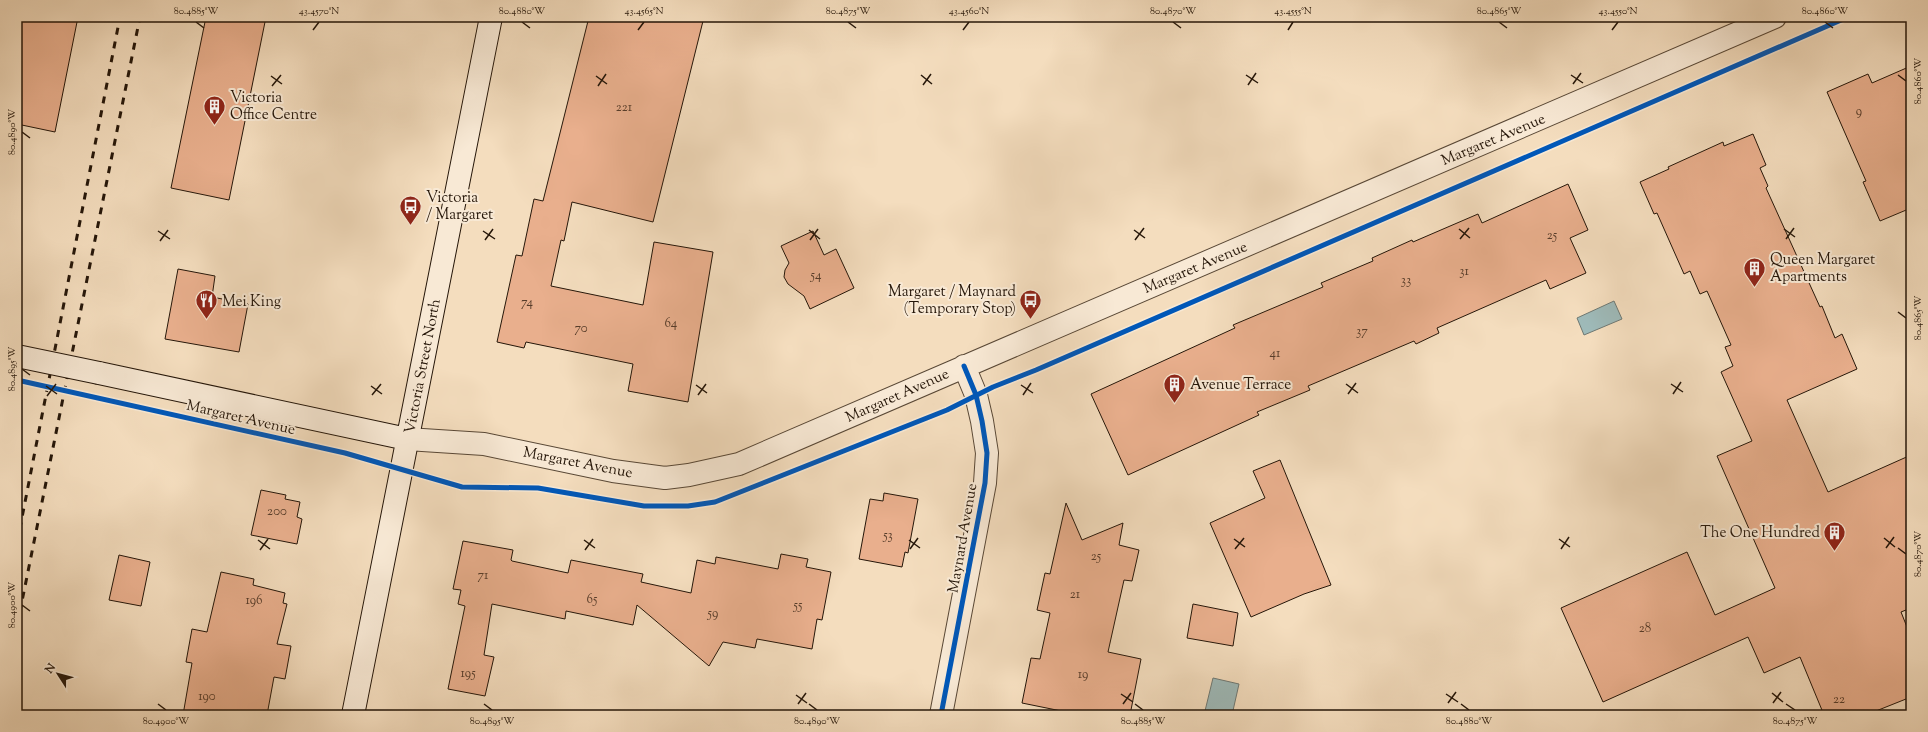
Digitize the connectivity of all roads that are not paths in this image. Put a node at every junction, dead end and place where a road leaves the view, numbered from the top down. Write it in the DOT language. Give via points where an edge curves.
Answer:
graph roads {
  1 [pos="491,17"];
  2 [pos="1775,17"];
  3 [pos="17,356"];
  4 [pos="964,366"];
  5 [pos="407,439"];
  6 [pos="353,715"];
  7 [pos="941,715"];
  1 -- 5 [label="street, Victoria Street North"];
  2 -- 4 [label="street, Margaret Avenue"];
  3 -- 5 [label="street, Margaret Avenue, bridge"];
  4 -- 5 [label="street, Margaret Avenue" via="739,464 689,475 665,478 484,444"];
  4 -- 7 [label="street, Maynard Avenue" via="976,395 982,421 986,460 985,483"];
  5 -- 6 [label="street, Victoria Street North"];
}
